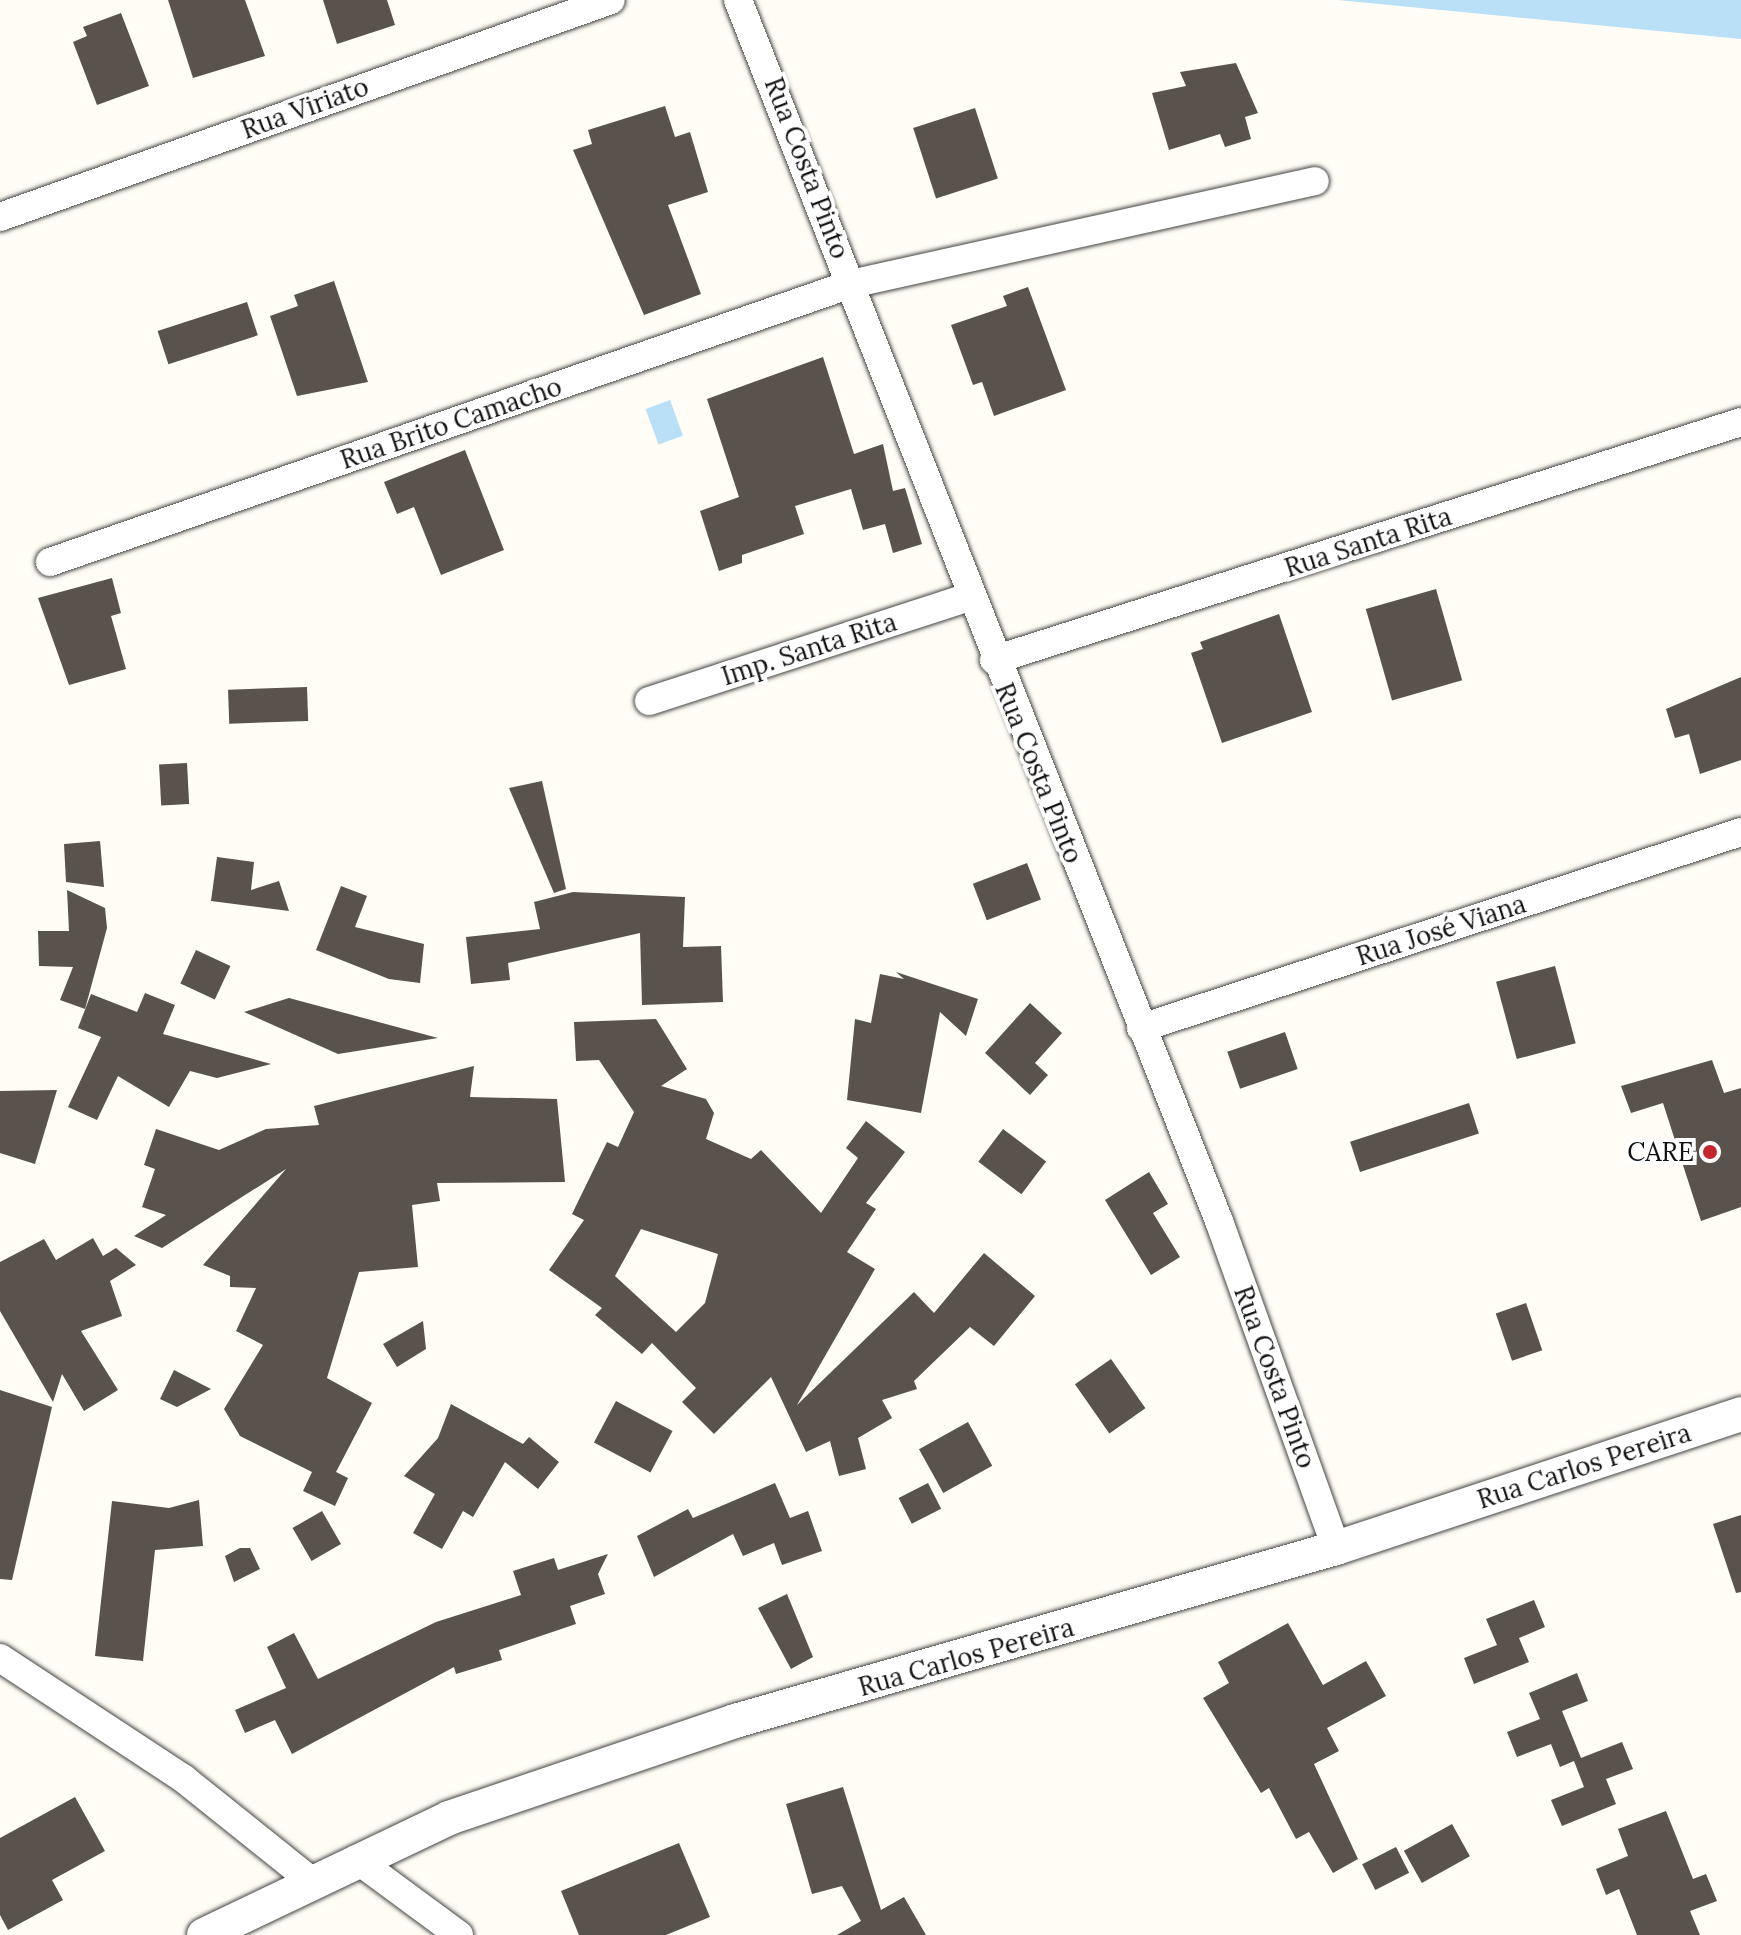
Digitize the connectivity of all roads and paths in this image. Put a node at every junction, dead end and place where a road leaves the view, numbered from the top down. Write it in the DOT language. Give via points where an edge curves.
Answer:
graph roads {
  1 [pos="611,0"];
  2 [pos="738,0"];
  3 [pos="1315,181"];
  4 [pos="0,217"];
  5 [pos="851,284"];
  6 [pos="1741,422"];
  7 [pos="50,562"];
  8 [pos="969,597"];
  9 [pos="994,660"];
  10 [pos="649,701"];
  11 [pos="1741,832"];
  12 [pos="1141,1028"];
  13 [pos="1741,1414"];
  14 [pos="1336,1548"];
  15 [pos="0,1658"];
  16 [pos="356,1859"];
  17 [pos="310,1880"];
  18 [pos="204,1935"];
  19 [pos="459,1935"];
  1 -- 4 [label="street, Rua Viriato"];
  2 -- 5 [label="street, Rua Costa Pinto"];
  3 -- 5 [label="street, Rua Brito Camacho"];
  5 -- 7 [label="street, Rua Brito Camacho"];
  5 -- 8 [label="street, Rua Costa Pinto"];
  6 -- 9 [label="street, Rua Santa Rita"];
  8 -- 9 [label="street, Rua Costa Pinto"];
  8 -- 10 [label="street, Imp. Santa Rita"];
  9 -- 12 [label="street, Rua Costa Pinto"];
  11 -- 12 [label="street, Rua José Viana"];
  12 -- 14 [label="street, Rua Costa Pinto"];
  13 -- 14 [label="street, Rua Carlos Pereira"];
  14 -- 16 [label="street, Rua Carlos Pereira" via="735,1721 449,1818"];
  15 -- 17 [label="street" via="184,1779"];
  16 -- 17 [label="street, Rua Carlos Pereira"];
  16 -- 19 [label="street"];
  17 -- 18 [label="street, Rua Carlos Pereira"];
}
